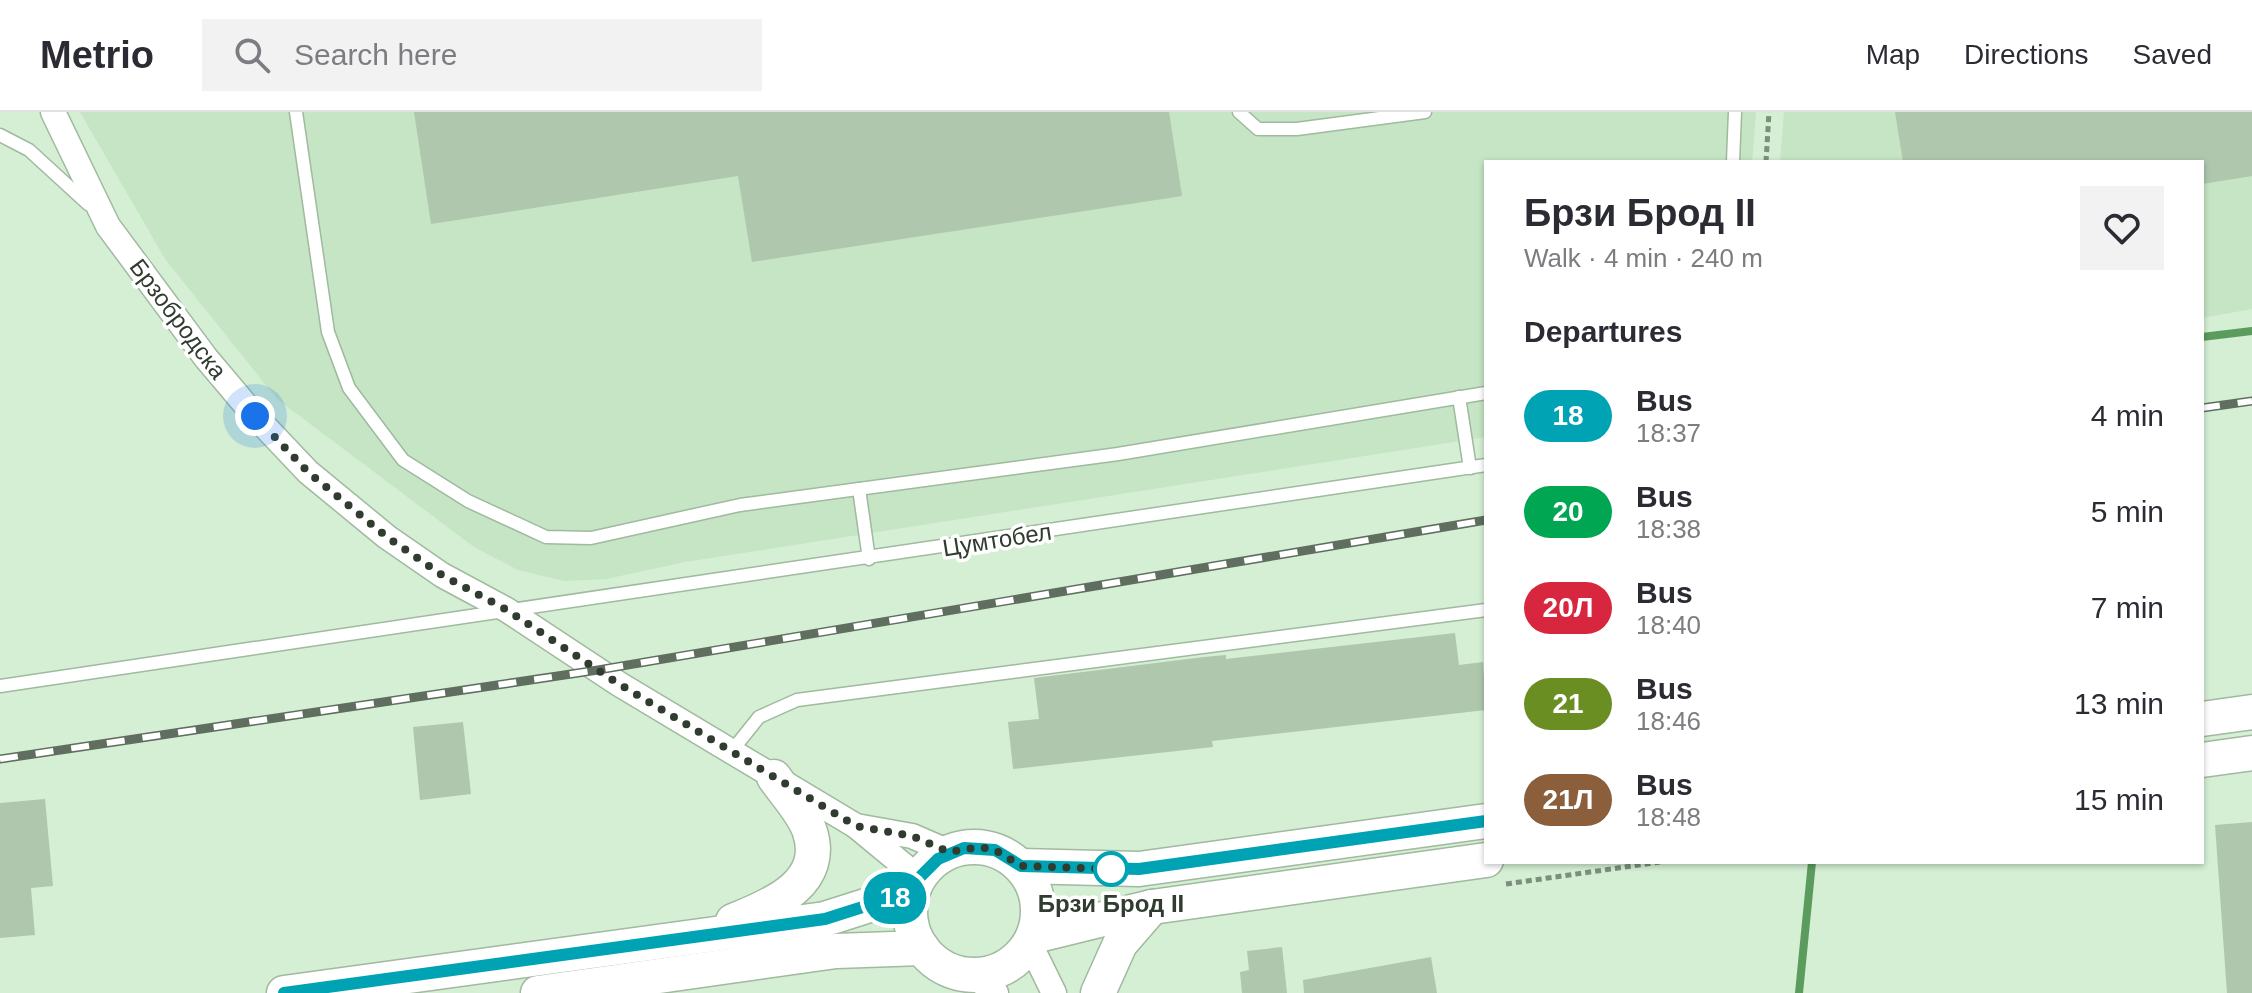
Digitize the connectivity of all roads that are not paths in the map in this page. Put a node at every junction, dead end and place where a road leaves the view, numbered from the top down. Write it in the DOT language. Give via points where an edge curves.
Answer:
graph roads {
  1 [pos="53,112"];
  2 [pos="296,112"];
  3 [pos="1239,112"];
  4 [pos="1425,112"];
  5 [pos="1735,112"];
  6 [pos="0,135"];
  7 [pos="1733,160"];
  8 [pos="108,226"];
  9 [pos="1484,393"];
  10 [pos="1459,397"];
  11 [pos="1484,465"];
  12 [pos="1470,468"];
  13 [pos="859,489"];
  14 [pos="869,559"];
  15 [pos="507,610"];
  16 [pos="1484,610"];
  17 [pos="0,686"];
  18 [pos="2252,712"];
  19 [pos="2204,719"];
  20 [pos="731,752"];
  21 [pos="2252,753"];
  22 [pos="2204,760"];
  23 [pos="774,777"];
  24 [pos="1484,821"];
  25 [pos="856,826"];
  26 [pos="949,852"];
  27 [pos="1484,860"];
  28 [pos="1021,866"];
  29 [pos="916,884"];
  30 [pos="1152,907"];
  31 [pos="693,937"];
  32 [pos="1032,940"];
  33 [pos="922,948"];
  34 [pos="984,984"];
  35 [pos="284,993"];
  36 [pos="538,993"];
  37 [pos="1054,993"];
  38 [pos="1098,993"];
  1 -- 8 [label="street, Брзобродска"];
  2 -- 13 [label="lane" via="328,332 349,388 403,460 468,501 546,537 591,538 740,505"];
  3 -- 4 [label="lane" via="1258,129"];
  5 -- 7 [label="lane"];
  6 -- 8 [label="lane" via="61,176"];
  8 -- 15 [label="street, Брзобродска" via="206,358 308,472 420,560"];
  9 -- 10 [label="lane"];
  10 -- 12 [label="lane"];
  10 -- 13 [label="lane" via="1118,454"];
  11 -- 12 [label="lane, Цумтобел"];
  12 -- 14 [label="lane, Цумтобел"];
  13 -- 14 [label="lane"];
  14 -- 15 [label="lane, Цумтобел"];
  15 -- 17 [label="lane, Цумтобел"];
  15 -- 20 [label="street, Брзобродска"];
  16 -- 20 [label="lane" via="797,700 759,717"];
  18 -- 19 [label="main road"];
  20 -- 23 [label="street, Брзобродска"];
  21 -- 22 [label="main road"];
  23 -- 25 [label="street, Брзобродска"];
  23 -- 31 [label="main road" via="808,826 814,852 802,884 768,908"];
  24 -- 28 [label="main road" via="1139,869"];
  25 -- 26 [label="street" via="912,836"];
  25 -- 29 [label="street"];
  26 -- 28 [label="main road" via="995,850"];
  26 -- 29 [label="main road"];
  27 -- 30 [label="main road"];
  28 -- 32 [label="main road" via="1039,906"];
  29 -- 31 [label="main road" via="825,919"];
  29 -- 33 [label="main road" via="911,920"];
  30 -- 32 [label="main road"];
  30 -- 38 [label="main road" via="1120,944"];
  31 -- 35 [label="main road"];
  32 -- 34 [label="main road" via="1011,963 986,974"];
  32 -- 37 [label="street"];
  33 -- 34 [label="main road" via="949,970"];
  33 -- 36 [label="main road" via="836,951"];
}
